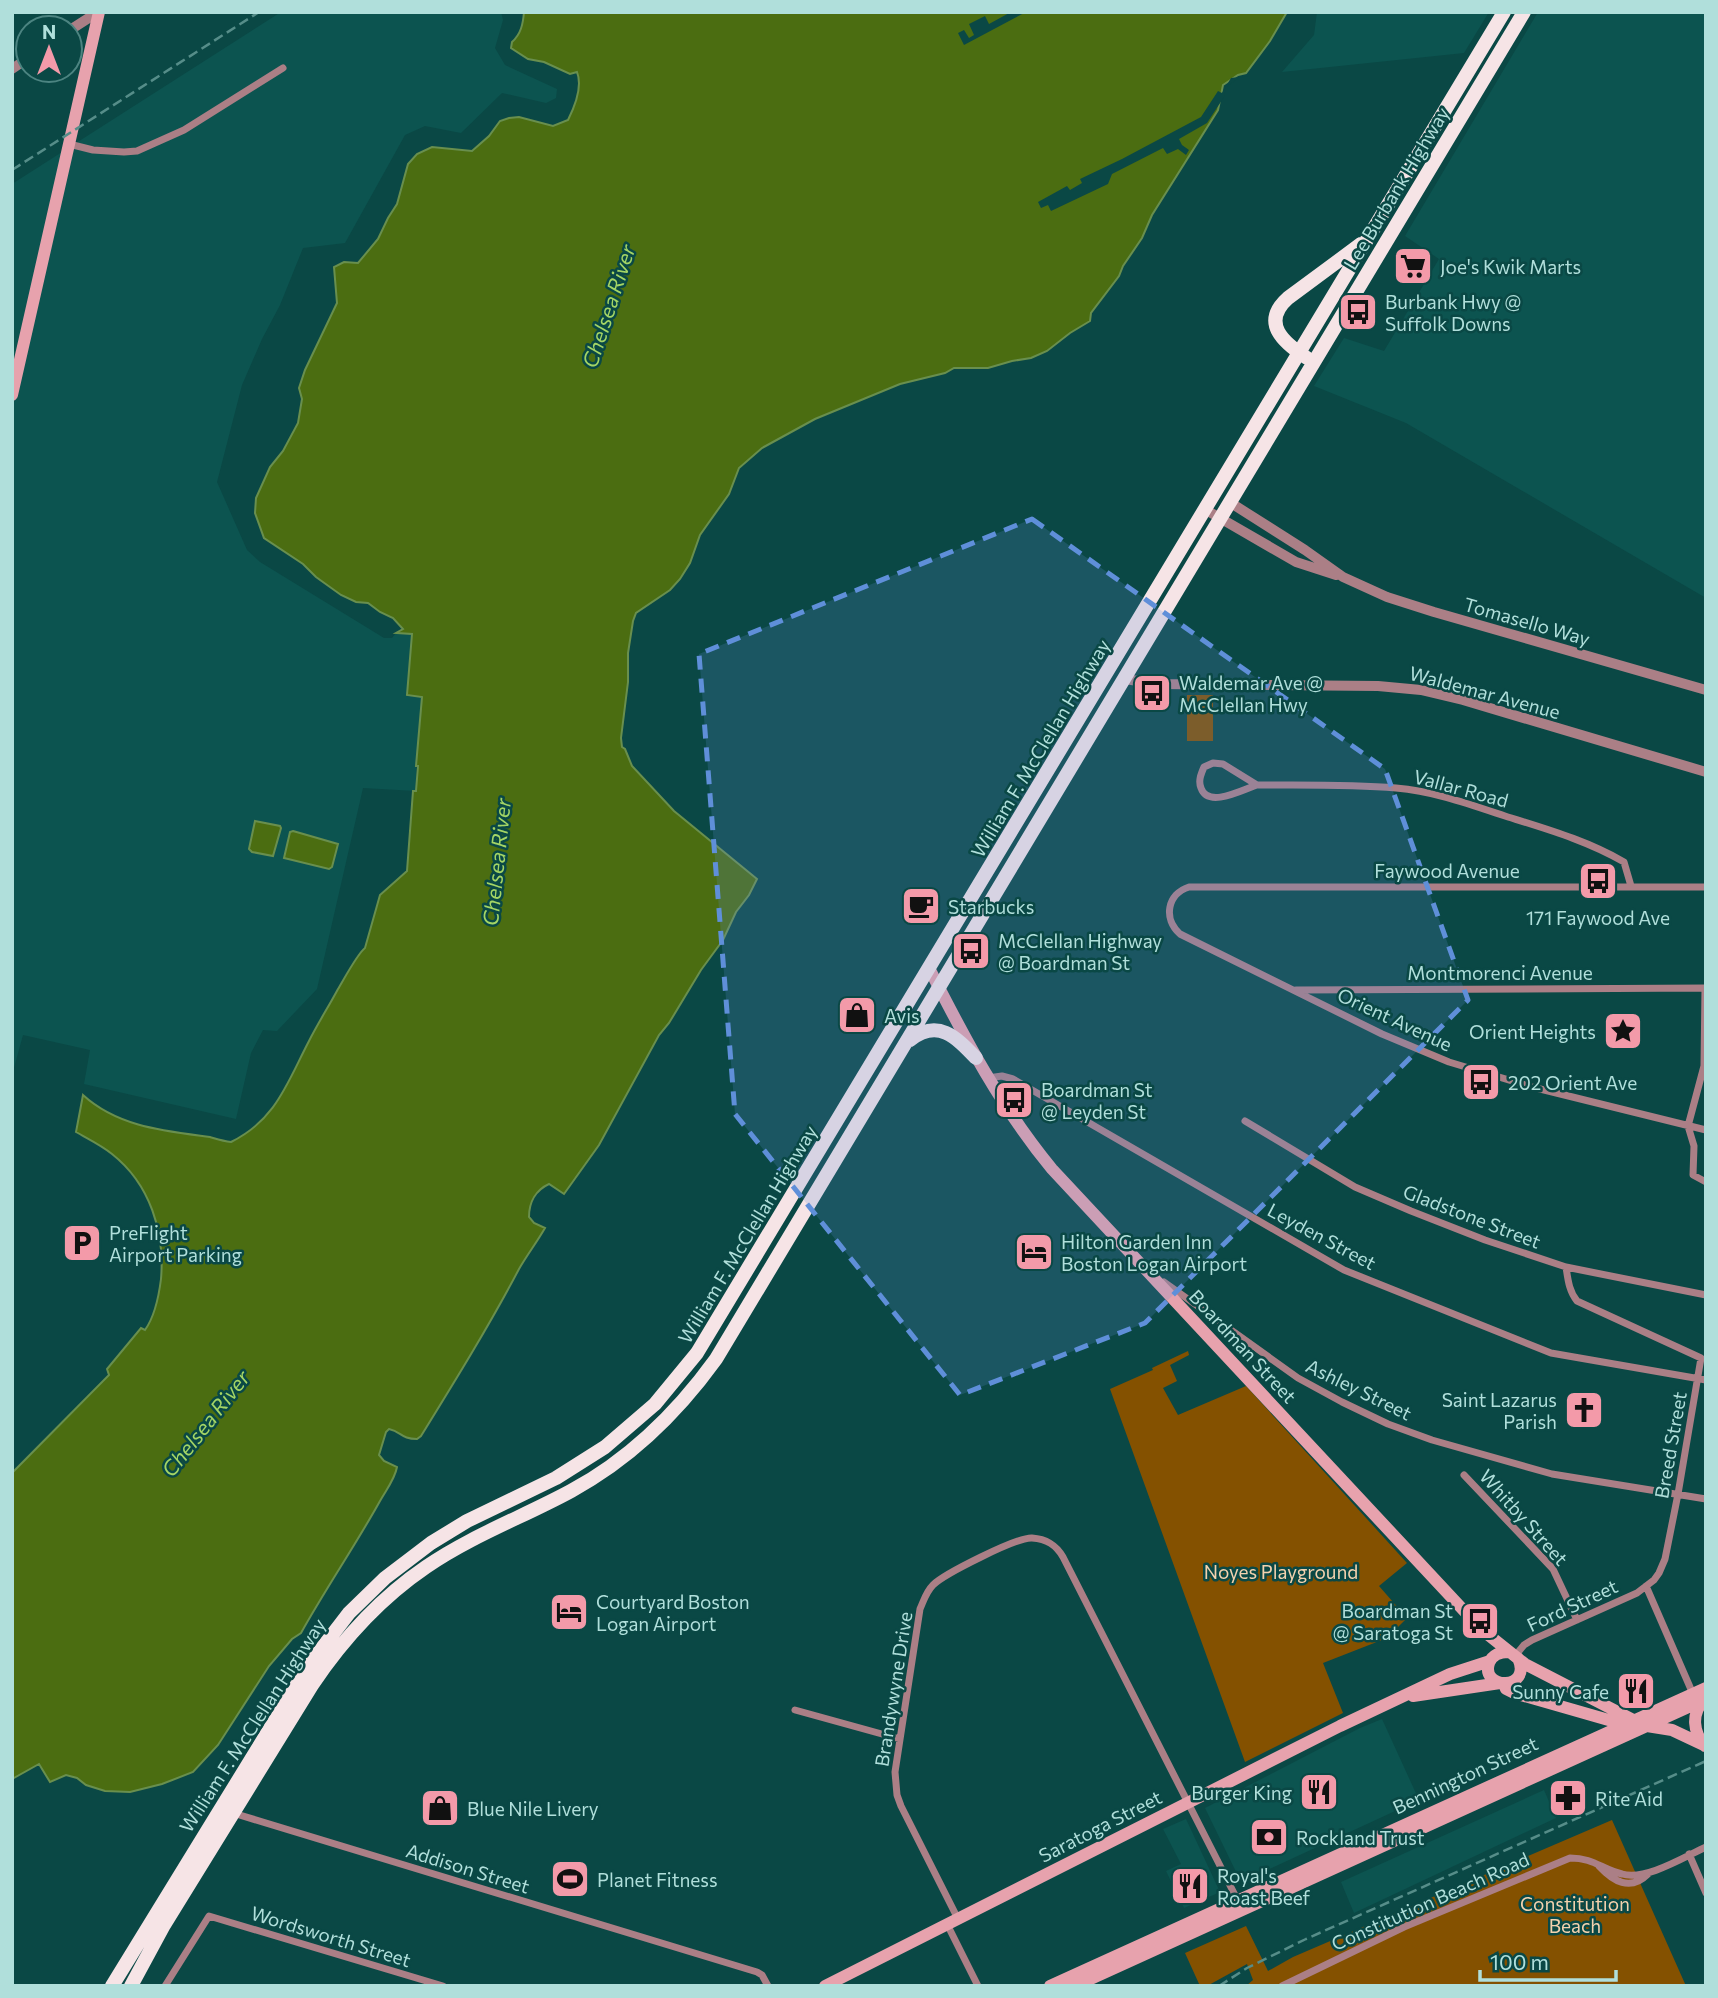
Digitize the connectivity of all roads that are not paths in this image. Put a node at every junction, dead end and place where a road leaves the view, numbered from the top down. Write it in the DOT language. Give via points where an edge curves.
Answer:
graph roads {
  1 [pos="99,12"];
  2 [pos="1504,12"];
  3 [pos="1524,12"];
  4 [pos="84,21"];
  5 [pos="283,68"];
  6 [pos="69,144"];
  7 [pos="1367,239"];
  8 [pos="1299,353"];
  9 [pos="1314,362"];
  10 [pos="1284,379"];
  11 [pos="1301,383"];
  12 [pos="12,395"];
  13 [pos="1231,503"];
  14 [pos="1206,510"];
  15 [pos="1221,519"];
  16 [pos="1343,577"];
  17 [pos="1125,679"];
  18 [pos="1706,690"];
  19 [pos="1706,772"];
  20 [pos="1257,785"];
  21 [pos="1630,886"];
  22 [pos="1189,887"];
  23 [pos="1706,887"];
  24 [pos="929,968"];
  25 [pos="939,987"];
  26 [pos="1706,988"];
  27 [pos="1296,989"];
  28 [pos="904,1046"];
  29 [pos="976,1058"];
  30 [pos="1705,1066"];
  31 [pos="988,1079"];
  32 [pos="1245,1121"];
  33 [pos="1688,1126"];
  34 [pos="1706,1130"];
  35 [pos="1706,1182"];
  36 [pos="1566,1267"];
  37 [pos="1149,1272"];
  38 [pos="1706,1295"];
  39 [pos="1207,1311"];
  40 [pos="1192,1320"];
  41 [pos="1702,1380"];
  42 [pos="1464,1475"];
  43 [pos="1678,1494"];
  44 [pos="1706,1499"];
  45 [pos="1646,1586"];
  46 [pos="1577,1620"];
  47 [pos="1481,1629"];
  48 [pos="1514,1655"];
  49 [pos="1491,1659"];
  50 [pos="1502,1684"];
  51 [pos="1702,1695"];
  52 [pos="1392,1701"];
  53 [pos="795,1710"];
  54 [pos="1634,1723"];
  55 [pos="900,1739"];
  56 [pos="1706,1746"];
  57 [pos="1188,1803"];
  58 [pos="232,1813"];
  59 [pos="1391,1837"];
  60 [pos="1706,1847"];
  61 [pos="1689,1854"];
  62 [pos="1706,1893"];
  63 [pos="1240,1905"];
  64 [pos="953,1922"];
  65 [pos="112,1986"];
  66 [pos="131,1986"];
  67 [pos="165,1986"];
  68 [pos="443,1986"];
  69 [pos="768,1986"];
  70 [pos="825,1986"];
  71 [pos="978,1986"];
  72 [pos="1050,1986"];
  73 [pos="1075,1986"];
  74 [pos="1282,1986"];
  1 -- 4 [label="street"];
  1 -- 6 [label="main road"];
  2 -- 7 [label="highway, Lee Burbank Highway"];
  3 -- 9 [label="highway, Lee Burbank Highway"];
  5 -- 6 [label="street" via="184,130 137,150 93,150"];
  6 -- 12 [label="main road"];
  7 -- 8 [label="highway, Lee Burbank Highway"];
  7 -- 8 [label="highway" via="1278,309 1278,333"];
  8 -- 9 [label="highway"];
  8 -- 10 [label="highway, Lee Burbank Highway"];
  9 -- 11 [label="highway, Lee Burbank Highway"];
  10 -- 14 [label="highway, William F. McClellan Highway"];
  11 -- 13 [label="highway, William F. McClellan Highway"];
  13 -- 15 [label="highway, William F. McClellan Highway"];
  13 -- 16 [label="street, Tomasello Way"];
  14 -- 15 [label="street, Tomasello Way"];
  14 -- 24 [label="highway, William F. McClellan Highway"];
  15 -- 16 [label="street, Tomasello Way" via="1296,562"];
  15 -- 17 [label="highway, William F. McClellan Highway"];
  16 -- 18 [label="street, Tomasello Way" via="1410,605"];
  17 -- 19 [label="street, Waldemar Avenue" via="1157,684 1421,690"];
  17 -- 25 [label="highway, William F. McClellan Highway"];
  20 -- 20 [label="street, Vallar Road" via="1223,764 1204,767 1200,776 1204,794 1214,798"];
  20 -- 21 [label="street, Vallar Road" via="1430,793 1599,848 1624,862"];
  21 -- 22 [label="street, Faywood Avenue"];
  21 -- 23 [label="street, Faywood Avenue"];
  22 -- 27 [label="street, Orient Avenue" via="1170,904 1170,921 1177,931"];
  24 -- 25 [label="main road, Boardman Street"];
  24 -- 65 [label="highway, William F. McClellan Highway" via="711,1333 677,1379 605,1447 431,1543 391,1572 349,1612 309,1665"];
  25 -- 28 [label="highway, William F. McClellan Highway"];
  25 -- 29 [label="main road, Boardman Street"];
  26 -- 27 [label="street, Montmorenci Avenue"];
  26 -- 30 [label="street"];
  27 -- 33 [label="street, Orient Avenue" via="1393,1039 1470,1069"];
  28 -- 29 [label="highway" via="923,1032 937,1030"];
  28 -- 58 [label="highway, William F. McClellan Highway" via="729,1339 677,1408 601,1473 448,1553 383,1600 326,1664"];
  29 -- 31 [label="main road, Boardman Street"];
  30 -- 33 [label="street"];
  31 -- 37 [label="main road, Boardman Street" via="1052,1169"];
  31 -- 41 [label="street, Leyden Street" via="1013,1079 1344,1270 1551,1353"];
  32 -- 36 [label="street, Gladstone Street" via="1355,1187"];
  33 -- 34 [label="street, Orient Avenue"];
  33 -- 35 [label="street" via="1694,1146 1693,1175"];
  36 -- 38 [label="street, Gladstone Street"];
  36 -- 41 [label="street, Breed Street" via="1568,1285 1577,1301 1701,1358"];
  37 -- 39 [label="street, Ashley Street"];
  37 -- 40 [label="main road, Boardman Street"];
  39 -- 40 [label="street"];
  39 -- 43 [label="street, Ashley Street" via="1298,1378 1388,1423 1552,1474"];
  40 -- 47 [label="main road, Boardman Street"];
  41 -- 43 [label="street, Breed Street"];
  42 -- 46 [label="street, Whitby Street" via="1553,1569"];
  43 -- 44 [label="street, Ashley Street"];
  43 -- 45 [label="street, Breed Street" via="1665,1559"];
  45 -- 46 [label="street, Ford Street"];
  45 -- 51 [label="street"];
  46 -- 48 [label="street, Ford Street" via="1528,1642"];
  47 -- 48 [label="main road, Boardman Street"];
  47 -- 49 [label="main road, Boardman Street"];
  48 -- 49 [label="main road" via="1501,1652"];
  48 -- 50 [label="main road" via="1521,1665 1519,1675"];
  48 -- 54 [label="main road"];
  49 -- 50 [label="main road" via="1490,1675"];
  49 -- 52 [label="main road, Saratoga Street"];
  50 -- 52 [label="main road, Saratoga Street"];
  50 -- 54 [label="main road" via="1514,1693"];
  51 -- 54 [label="main road, Bennington Street"];
  51 -- 56 [label="main road" via="1695,1720"];
  52 -- 57 [label="main road, Saratoga Street"];
  53 -- 55 [label="street"];
  54 -- 56 [label="main road" via="1670,1729"];
  54 -- 59 [label="main road, Bennington Street"];
  54 -- 59 [label="main road, Bennington Street"];
  55 -- 57 [label="street, Brandywyne Drive" via="925,1595 946,1575 1030,1537 1057,1547"];
  55 -- 64 [label="street, Brandywyne Drive" via="897,1795"];
  57 -- 63 [label="street, Brandywyne Drive"];
  57 -- 64 [label="main road, Saratoga Street"];
  58 -- 66 [label="highway, William F. McClellan Highway"];
  58 -- 69 [label="street, Addison Street" via="757,1972"];
  59 -- 63 [label="main road, Bennington Street"];
  60 -- 61 [label="street"];
  61 -- 62 [label="street"];
  61 -- 74 [label="street, Constitution Beach Road" via="1649,1873 1631,1875 1593,1860 1570,1857 1404,1927"];
  63 -- 72 [label="main road, Bennington Street"];
  63 -- 73 [label="main road, Bennington Street"];
  64 -- 70 [label="main road, Saratoga Street"];
  64 -- 71 [label="street, Brandywyne Drive"];
  67 -- 68 [label="street, Wordsworth Street" via="209,1916"];
}
